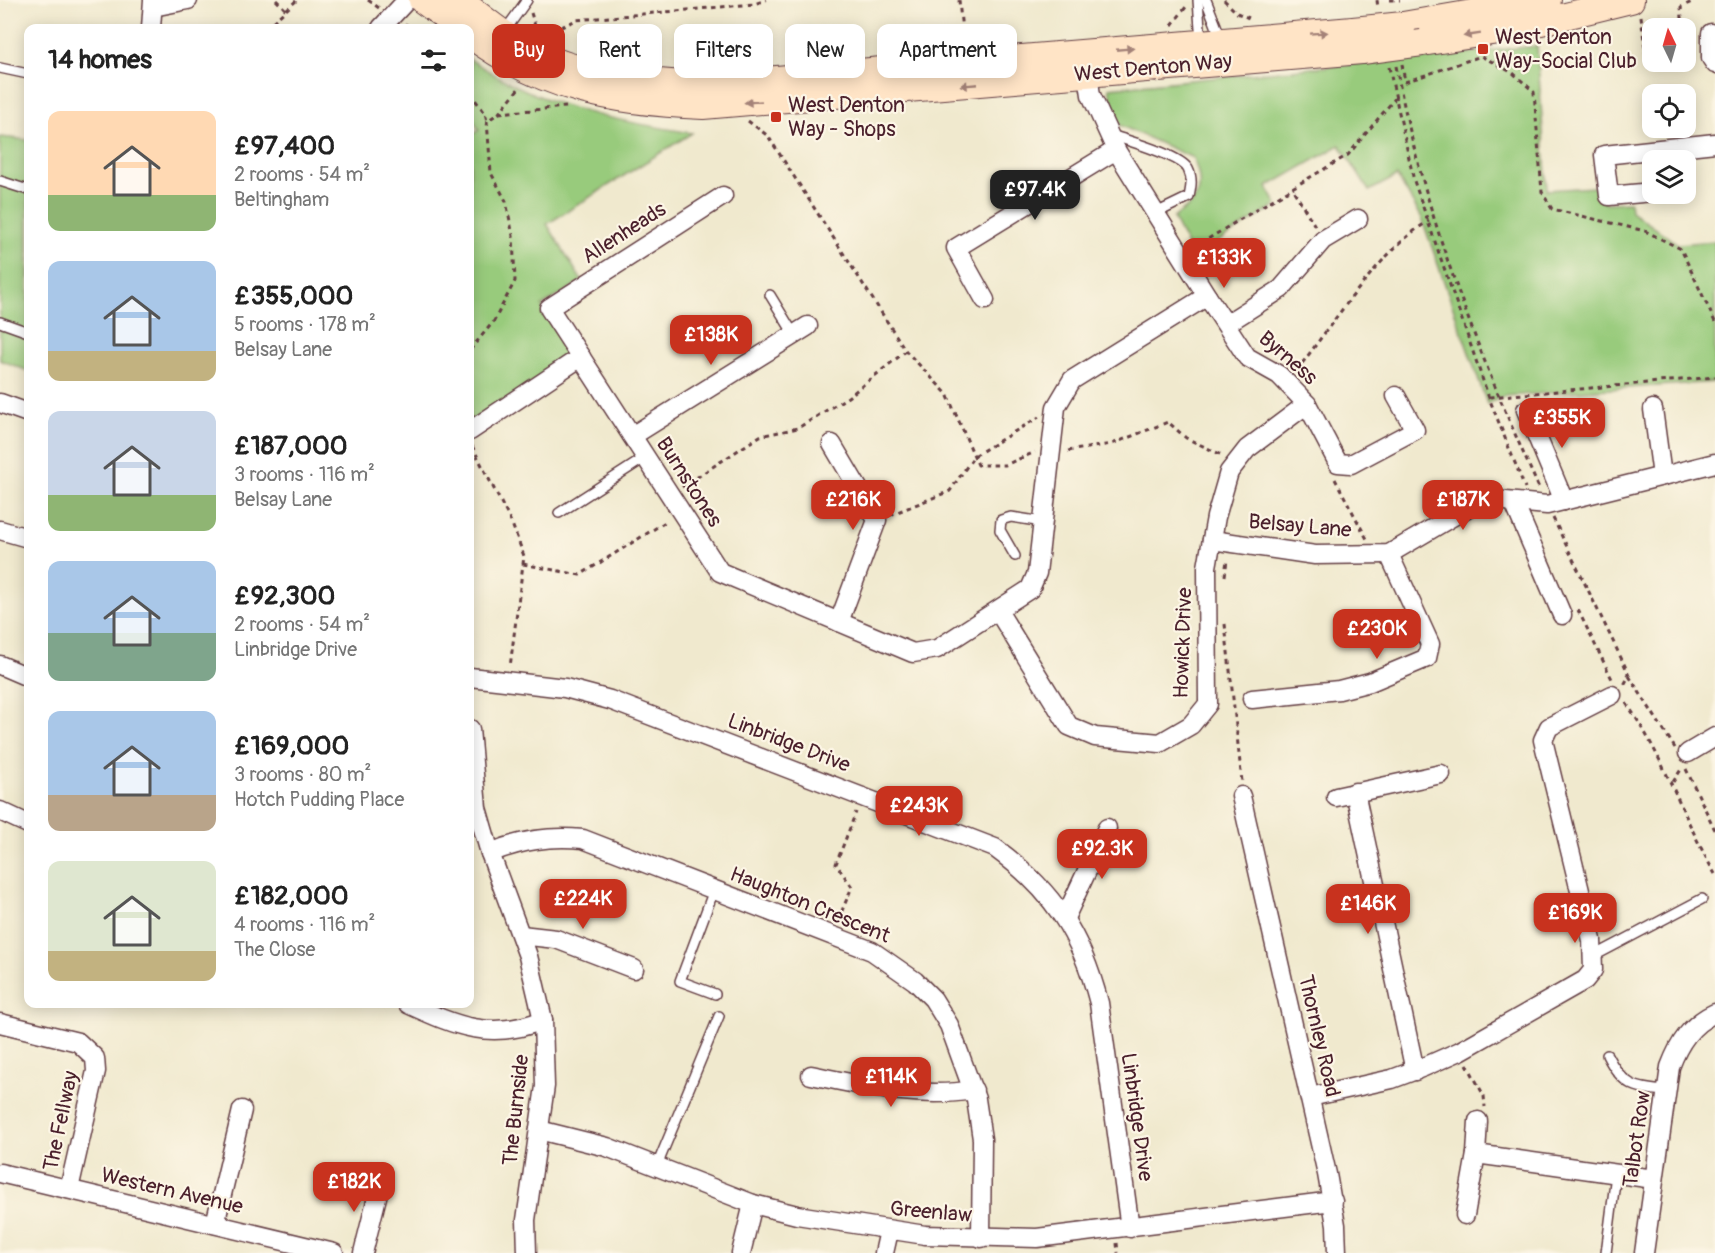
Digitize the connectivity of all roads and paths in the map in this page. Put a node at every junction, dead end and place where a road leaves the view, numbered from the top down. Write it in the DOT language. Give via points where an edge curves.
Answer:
graph roads {
  1 [pos="188,0"];
  2 [pos="276,0"];
  3 [pos="297,0"];
  4 [pos="407,0"];
  5 [pos="422,0"];
  6 [pos="459,0"];
  7 [pos="766,0"];
  8 [pos="959,0"];
  9 [pos="1198,0"];
  10 [pos="1206,0"];
  11 [pos="1390,0"];
  12 [pos="1400,0"];
  13 [pos="1548,0"];
  14 [pos="1696,0"];
  15 [pos="153,3"];
  16 [pos="528,4"];
  17 [pos="286,10"];
  18 [pos="1631,10"];
  19 [pos="1682,18"];
  20 [pos="151,24"];
  21 [pos="270,24"];
  22 [pos="385,24"];
  23 [pos="455,24"];
  24 [pos="512,24"];
  25 [pos="533,24"];
  26 [pos="961,24"];
  27 [pos="565,25"];
  28 [pos="1711,33"];
  29 [pos="474,36"];
  30 [pos="492,36"];
  31 [pos="1235,39"];
  32 [pos="1357,40"];
  33 [pos="492,41"];
  34 [pos="1202,53"];
  35 [pos="1492,54"];
  36 [pos="1481,56"];
  37 [pos="1394,59"];
  38 [pos="1401,59"];
  39 [pos="1388,61"];
  40 [pos="1086,63"];
  41 [pos="1715,64"];
  42 [pos="0,68"];
  43 [pos="24,73"];
  44 [pos="544,78"];
  45 [pos="1405,82"];
  46 [pos="522,84"];
  47 [pos="1400,90"];
  48 [pos="474,98"];
  49 [pos="1396,98"];
  50 [pos="572,106"];
  51 [pos="499,113"];
  52 [pos="747,120"];
  53 [pos="487,121"];
  54 [pos="1112,142"];
  55 [pos="1715,142"];
  56 [pos="1647,150"];
  57 [pos="1642,151"];
  58 [pos="0,181"];
  59 [pos="1292,188"];
  60 [pos="24,189"];
  61 [pos="1642,193"];
  62 [pos="723,196"];
  63 [pos="1156,213"];
  64 [pos="1358,219"];
  65 [pos="1433,219"];
  66 [pos="1428,222"];
  67 [pos="1323,240"];
  68 [pos="1182,255"];
  69 [pos="770,295"];
  70 [pos="1207,296"];
  71 [pos="985,300"];
  72 [pos="549,308"];
  73 [pos="0,322"];
  74 [pos="1715,322"];
  75 [pos="1227,324"];
  76 [pos="24,331"];
  77 [pos="802,331"];
  78 [pos="474,345"];
  79 [pos="906,351"];
  80 [pos="581,357"];
  81 [pos="1294,374"];
  82 [pos="1715,377"];
  83 [pos="1499,395"];
  84 [pos="1396,396"];
  85 [pos="1489,398"];
  86 [pos="0,403"];
  87 [pos="1307,404"];
  88 [pos="1056,407"];
  89 [pos="1526,410"];
  90 [pos="1653,410"];
  91 [pos="24,412"];
  92 [pos="474,428"];
  93 [pos="632,436"];
  94 [pos="832,444"];
  95 [pos="474,451"];
  96 [pos="1067,451"];
  97 [pos="1036,452"];
  98 [pos="974,456"];
  99 [pos="646,457"];
  100 [pos="1226,457"];
  101 [pos="1715,464"];
  102 [pos="1332,475"];
  103 [pos="1662,477"];
  104 [pos="670,494"];
  105 [pos="1514,503"];
  106 [pos="1548,504"];
  107 [pos="682,512"];
  108 [pos="559,513"];
  109 [pos="877,520"];
  110 [pos="1043,522"];
  111 [pos="0,530"];
  112 [pos="24,537"];
  113 [pos="1221,541"];
  114 [pos="1382,554"];
  115 [pos="1015,556"];
  116 [pos="523,564"];
  117 [pos="1225,585"];
  118 [pos="1568,609"];
  119 [pos="998,611"];
  120 [pos="1225,616"];
  121 [pos="839,622"];
  122 [pos="0,665"];
  123 [pos="24,675"];
  124 [pos="474,677"];
  125 [pos="508,680"];
  126 [pos="1615,693"];
  127 [pos="1252,699"];
  128 [pos="1715,737"];
  129 [pos="1688,753"];
  130 [pos="1441,774"];
  131 [pos="1355,792"];
  132 [pos="862,796"];
  133 [pos="1241,796"];
  134 [pos="1336,797"];
  135 [pos="0,811"];
  136 [pos="474,812"];
  137 [pos="24,822"];
  138 [pos="1107,828"];
  139 [pos="490,853"];
  140 [pos="1715,874"];
  141 [pos="714,890"];
  142 [pos="1702,899"];
  143 [pos="1065,918"];
  144 [pos="521,935"];
  145 [pos="832,936"];
  146 [pos="1594,956"];
  147 [pos="634,969"];
  148 [pos="715,994"];
  149 [pos="418,1008"];
  150 [pos="1715,1013"];
  151 [pos="719,1016"];
  152 [pos="543,1020"];
  153 [pos="0,1023"];
  154 [pos="1460,1051"];
  155 [pos="1606,1055"];
  156 [pos="1415,1071"];
  157 [pos="811,1076"];
  158 [pos="974,1090"];
  159 [pos="1667,1091"];
  160 [pos="1310,1097"];
  161 [pos="242,1110"];
  162 [pos="1478,1121"];
  163 [pos="539,1130"];
  164 [pos="1476,1154"];
  165 [pos="656,1168"];
  166 [pos="0,1173"];
  167 [pos="1616,1173"];
  168 [pos="1654,1179"];
  169 [pos="381,1181"];
  170 [pos="69,1189"];
  171 [pos="1333,1201"];
  172 [pos="753,1204"];
  173 [pos="1465,1215"];
  174 [pos="215,1224"];
  175 [pos="1130,1228"];
  176 [pos="889,1231"];
  177 [pos="981,1239"];
  178 [pos="334,1253"];
  179 [pos="363,1253"];
  180 [pos="527,1253"];
  181 [pos="741,1253"];
  182 [pos="884,1253"];
  183 [pos="1337,1253"];
  184 [pos="1605,1253"];
  185 [pos="1644,1253"];
  1 -- 15 [label="street"];
  2 -- 17 [label="path"];
  3 -- 17 [label="path"];
  4 -- 22 [label="street"];
  5 -- 23 [label="street"];
  6 -- 30 [label="street, West Denton Way"];
  7 -- 27 [label="path" via="576,20"];
  8 -- 26 [label="path"];
  9 -- 34 [label="lane"];
  10 -- 31 [label="lane" via="1219,33"];
  11 -- 12 [label="path"];
  13 -- 32 [label="street, West Denton Way, bridge" via="1403,26"];
  14 -- 19 [label="path" via="1681,8"];
  15 -- 20 [label="street"];
  16 -- 24 [label="lane"];
  16 -- 25 [label="path"];
  17 -- 21 [label="path"];
  18 -- 32 [label="street, West Denton Way, one-way, bridge" via="1422,42"];
  28 -- 41 [label="street" via="1711,58"];
  29 -- 33 [label="street, West Denton Way"];
  31 -- 32 [label="street, West Denton Way, one-way"];
  31 -- 34 [label="street, West Denton Way"];
  32 -- 34 [label="street, West Denton Way"];
  34 -- 40 [label="street, West Denton Way"];
  35 -- 36 [label="path"];
  36 -- 45 [label="path"];
  36 -- 74 [label="path" via="1513,73 1534,92 1542,192 1552,209 1645,231 1681,249"];
  37 -- 47 [label="path"];
  38 -- 45 [label="path"];
  39 -- 49 [label="path"];
  40 -- 44 [label="street, West Denton Way" via="703,106 646,104 584,93"];
  40 -- 54 [label="street, Byrness" via="1091,95"];
  42 -- 43 [label="lane"];
  45 -- 47 [label="path"];
  46 -- 51 [label="path"];
  47 -- 49 [label="path"];
  47 -- 65 [label="path"];
  48 -- 53 [label="path"];
  49 -- 59 [label="path" via="1348,155"];
  49 -- 66 [label="path" via="1414,181"];
  50 -- 51 [label="path"];
  51 -- 53 [label="path"];
  52 -- 79 [label="path" via="768,136"];
  53 -- 78 [label="path" via="491,173 506,201 513,236 515,281 494,321"];
  54 -- 63 [label="street, Byrness"];
  54 -- 63 [label="lane" via="1175,159 1187,167 1192,182 1189,197"];
  54 -- 71 [label="street" via="956,248"];
  55 -- 56 [label="street"];
  57 -- 61 [label="street" via="1604,155 1609,196"];
  58 -- 60 [label="lane"];
  59 -- 67 [label="path"];
  59 -- 68 [label="path"];
  62 -- 72 [label="street, Allenheads"];
  63 -- 68 [label="street, Byrness"];
  64 -- 67 [label="street"];
  65 -- 66 [label="path"];
  65 -- 83 [label="path"];
  66 -- 81 [label="path" via="1413,231 1365,282"];
  66 -- 85 [label="path"];
  67 -- 75 [label="street" via="1281,289"];
  68 -- 70 [label="street, Byrness"];
  69 -- 77 [label="lane"];
  70 -- 75 [label="street, Byrness"];
  70 -- 88 [label="street, Burnstones" via="1072,380"];
  72 -- 80 [label="street, Burnstones"];
  73 -- 76 [label="lane"];
  75 -- 87 [label="street, Byrness" via="1247,357 1279,375"];
  77 -- 93 [label="street"];
  79 -- 98 [label="path" via="947,394"];
  79 -- 104 [label="path" via="848,397 798,428 760,436"];
  80 -- 92 [label="street"];
  80 -- 93 [label="street, Burnstones"];
  82 -- 83 [label="path"];
  83 -- 85 [label="path"];
  83 -- 106 [label="path"];
  84 -- 87 [label="street, Byrness" via="1415,429 1351,464 1338,463"];
  85 -- 106 [label="path"];
  86 -- 91 [label="street"];
  87 -- 113 [label="street, Howick Drive" via="1247,449 1229,472"];
  88 -- 98 [label="path"];
  88 -- 110 [label="street, Burnstones"];
  89 -- 106 [label="street"];
  90 -- 103 [label="street"];
  93 -- 99 [label="street, Burnstones"];
  94 -- 109 [label="street"];
  95 -- 116 [label="path" via="512,524 524,556"];
  96 -- 100 [label="path" via="1112,444 1168,422 1186,438"];
  97 -- 98 [label="path" via="1005,465 978,465"];
  98 -- 109 [label="path" via="950,491"];
  99 -- 104 [label="street, Burnstones"];
  99 -- 108 [label="lane"];
  101 -- 103 [label="street, Belsay Lane"];
  102 -- 114 [label="path"];
  103 -- 106 [label="street, Belsay Lane"];
  104 -- 107 [label="street, Burnstones"];
  105 -- 106 [label="street, Belsay Lane"];
  105 -- 114 [label="street, Belsay Lane" via="1495,500 1474,504"];
  105 -- 118 [label="street"];
  106 -- 126 [label="path" via="1629,676"];
  107 -- 116 [label="path" via="580,575"];
  107 -- 121 [label="street, Burnstones" via="720,572"];
  109 -- 121 [label="street"];
  110 -- 115 [label="lane" via="1011,517 1001,520 1000,530"];
  110 -- 119 [label="street, Burnstones" via="1037,573 1030,589"];
  111 -- 112 [label="street"];
  113 -- 114 [label="street, Belsay Lane" via="1315,555"];
  113 -- 117 [label="path"];
  113 -- 119 [label="street, Howick Drive" via="1207,567 1208,704 1191,725 1160,743 1095,737 1069,726"];
  114 -- 127 [label="street" via="1430,644 1427,658 1370,682 1339,690"];
  116 -- 125 [label="path"];
  118 -- 126 [label="path"];
  119 -- 121 [label="street, Burnstones" via="937,649 913,653"];
  120 -- 133 [label="path"];
  122 -- 123 [label="street"];
  124 -- 125 [label="street, Linbridge Drive"];
  125 -- 132 [label="street, Linbridge Drive" via="565,688 610,700"];
  126 -- 140 [label="path" via="1642,725"];
  126 -- 146 [label="street" via="1549,727 1543,740"];
  128 -- 129 [label="street"];
  130 -- 131 [label="street"];
  131 -- 134 [label="street"];
  131 -- 156 [label="street"];
  132 -- 143 [label="street, Linbridge Drive" via="995,848 1022,868"];
  132 -- 145 [label="path" via="836,864 852,887"];
  133 -- 160 [label="street, Thornley Road"];
  135 -- 137 [label="street"];
  136 -- 139 [label="street, The Burnside"];
  138 -- 143 [label="street"];
  139 -- 141 [label="street, Haughton Crescent" via="531,839 583,839"];
  139 -- 144 [label="street, The Burnside"];
  141 -- 145 [label="street, Haughton Crescent"];
  141 -- 148 [label="lane" via="680,981"];
  142 -- 146 [label="lane"];
  143 -- 175 [label="street, Linbridge Drive" via="1091,971 1099,1003"];
  144 -- 147 [label="street" via="556,939"];
  144 -- 152 [label="street, The Burnside"];
  145 -- 158 [label="street, Haughton Crescent" via="890,961 933,999 949,1025"];
  146 -- 154 [label="street" via="1593,970 1585,980"];
  149 -- 152 [label="street" via="473,1030 518,1030"];
  150 -- 159 [label="street, Talbot Row" via="1686,1035 1677,1049"];
  151 -- 165 [label="lane"];
  152 -- 163 [label="street, The Burnside" via="545,1086"];
  153 -- 170 [label="street, The Fellway" via="78,1042 95,1058 96,1071"];
  154 -- 156 [label="street"];
  154 -- 162 [label="path" via="1484,1096 1485,1111"];
  155 -- 159 [label="lane" via="1626,1082 1641,1090"];
  156 -- 160 [label="street"];
  157 -- 158 [label="street" via="923,1094"];
  158 -- 177 [label="street, Haughton Crescent" via="982,1139"];
  159 -- 168 [label="street, Talbot Row"];
  160 -- 171 [label="street, Thornley Road"];
  161 -- 174 [label="street"];
  162 -- 164 [label="street"];
  163 -- 165 [label="street, Greenlaw" via="607,1147"];
  163 -- 180 [label="street, The Burnside" via="526,1220"];
  164 -- 167 [label="street"];
  164 -- 173 [label="street"];
  165 -- 172 [label="street, Greenlaw"];
  166 -- 170 [label="street, Western Avenue"];
  167 -- 168 [label="street"];
  167 -- 184 [label="lane"];
  168 -- 185 [label="street, Talbot Row"];
  169 -- 179 [label="street"];
  170 -- 174 [label="street, Western Avenue"];
  171 -- 175 [label="street, Greenlaw"];
  171 -- 183 [label="street, Thornley Road"];
  172 -- 176 [label="street, Greenlaw"];
  172 -- 181 [label="street"];
  174 -- 178 [label="street, Western Avenue"];
  175 -- 177 [label="street, Greenlaw" via="1037,1238"];
  176 -- 177 [label="street, Greenlaw"];
  176 -- 182 [label="street"];
}
